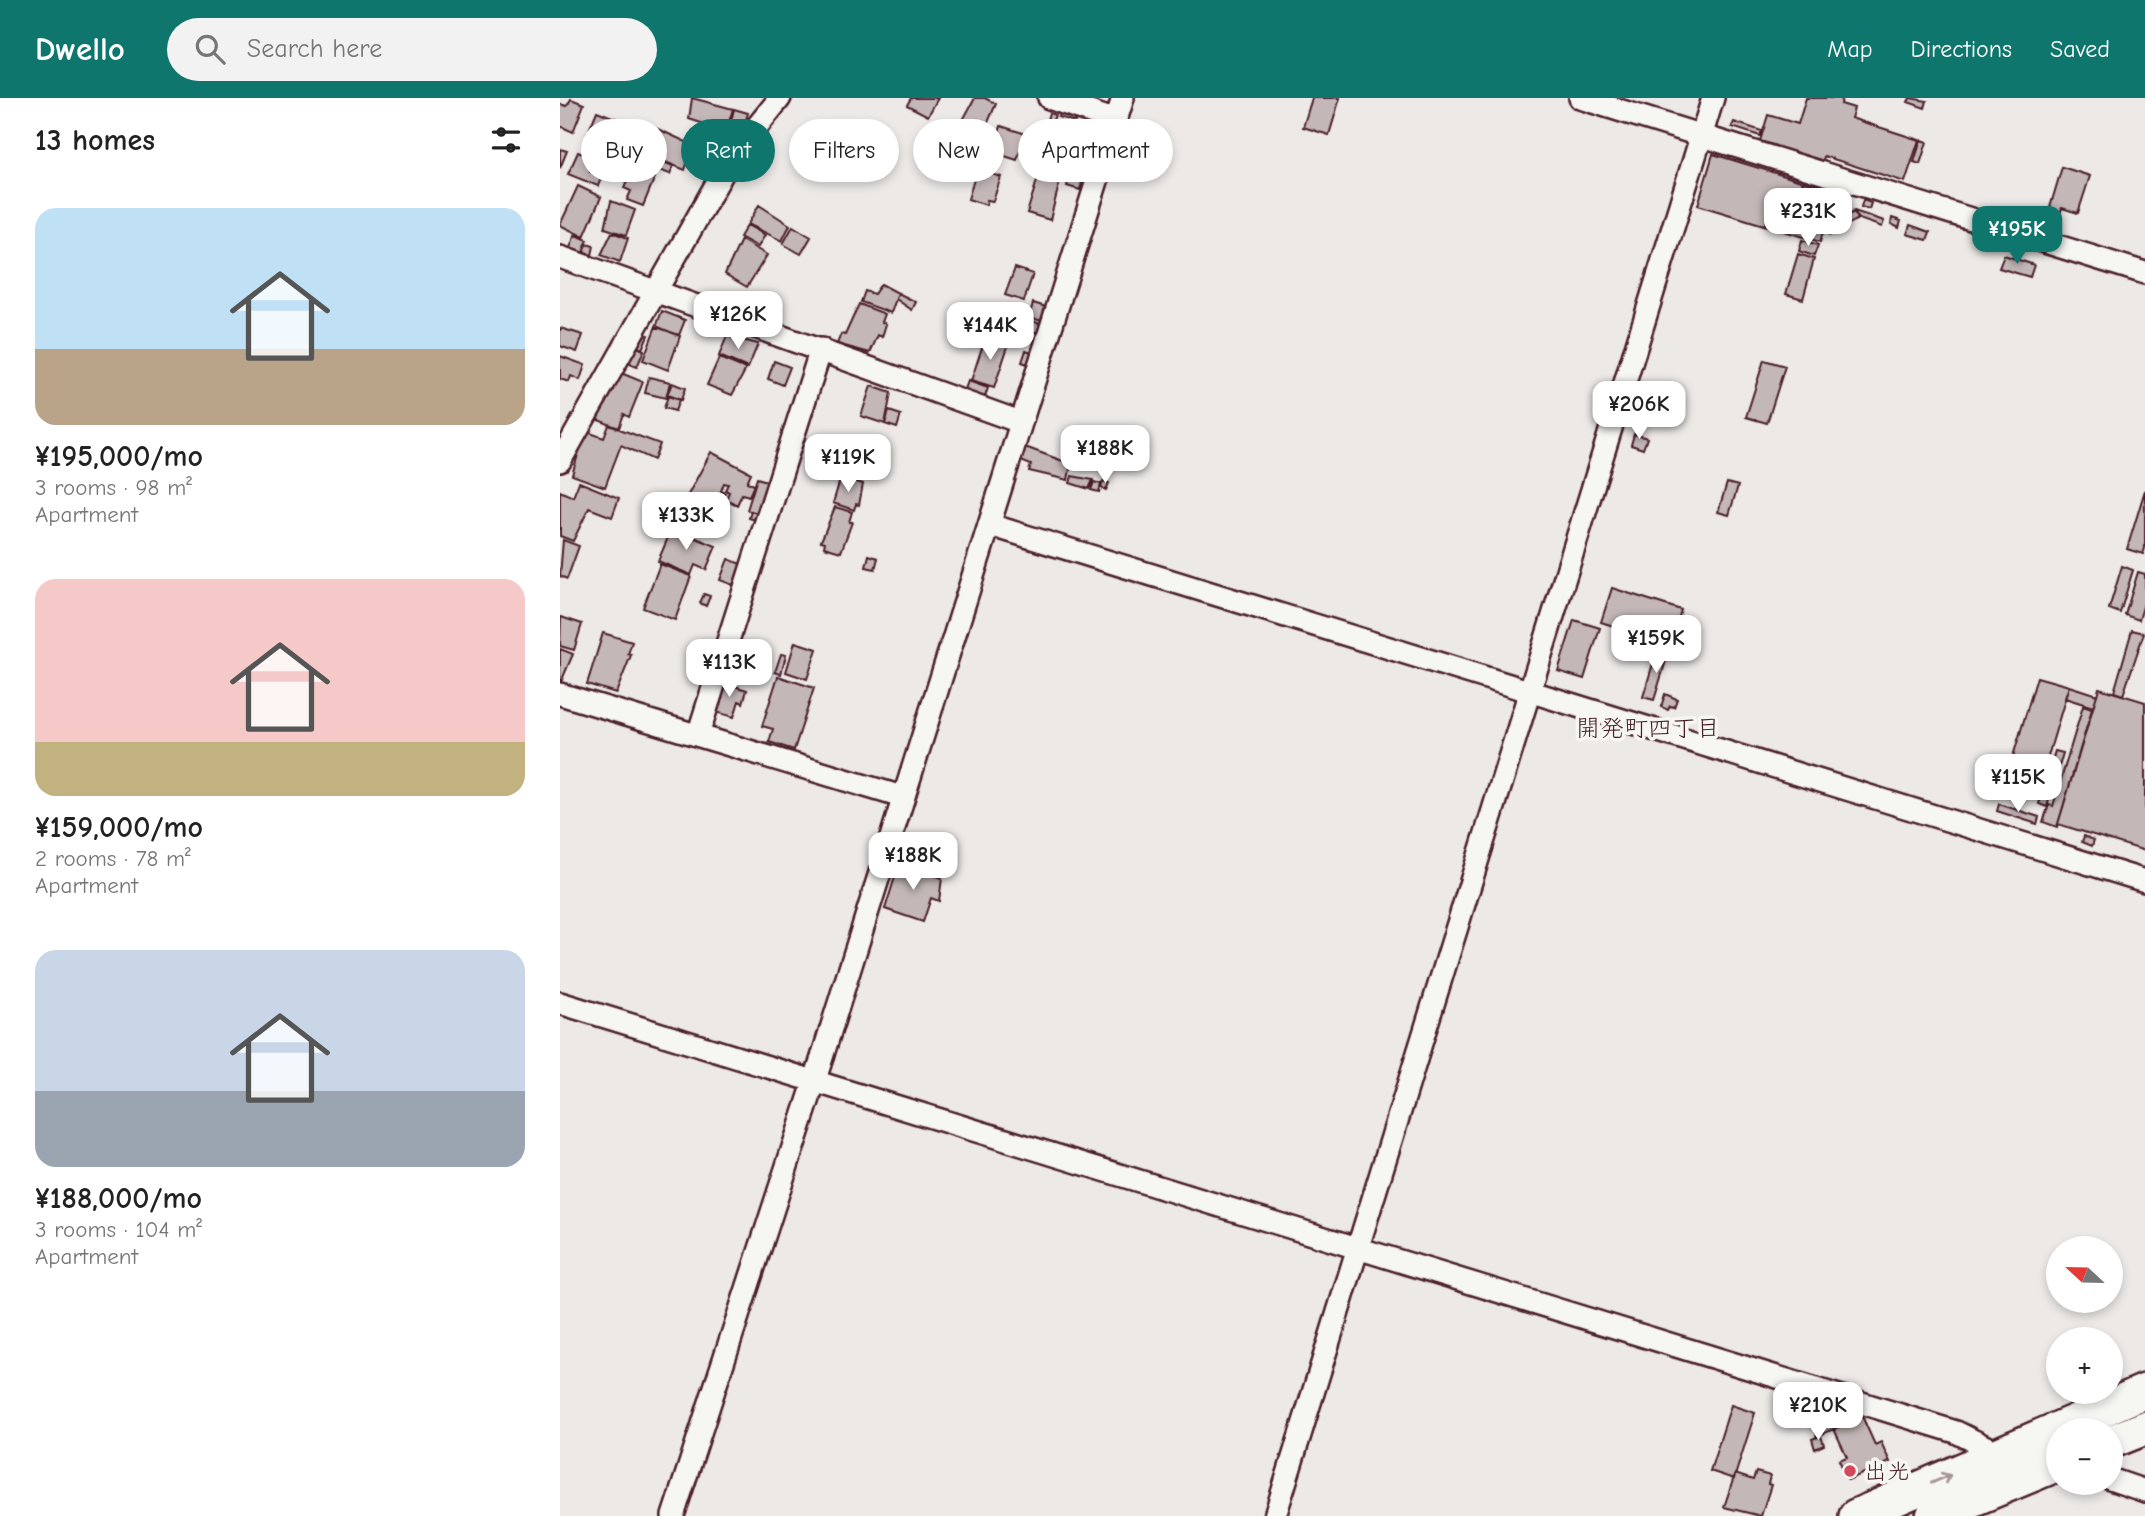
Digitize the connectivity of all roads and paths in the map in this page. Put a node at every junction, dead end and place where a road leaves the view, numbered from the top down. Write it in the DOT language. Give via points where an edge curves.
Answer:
graph roads {
  1 [pos="780,98"];
  2 [pos="1049,98"];
  3 [pos="1124,98"];
  4 [pos="1580,98"];
  5 [pos="1713,98"];
  6 [pos="1110,119"];
  7 [pos="1117,119"];
  8 [pos="1702,134"];
  9 [pos="1097,182"];
  10 [pos="560,257"];
  11 [pos="2145,273"];
  12 [pos="656,289"];
  13 [pos="821,349"];
  14 [pos="1020,422"];
  15 [pos="560,461"];
  16 [pos="990,525"];
  17 [pos="1529,692"];
  18 [pos="560,694"];
  19 [pos="698,735"];
  20 [pos="902,797"];
  21 [pos="2145,881"];
  22 [pos="560,1003"];
  23 [pos="814,1083"];
  24 [pos="1356,1250"];
  25 [pos="2145,1391"];
  26 [pos="2145,1428"];
  27 [pos="2123,1437"];
  28 [pos="2000,1454"];
  29 [pos="2046,1469"];
  30 [pos="2123,1483"];
  31 [pos="2145,1491"];
  32 [pos="673,1516"];
  33 [pos="1275,1516"];
  34 [pos="1856,1516"];
  35 [pos="1933,1516"];
  1 -- 12 [label="street" via="730,160"];
  2 -- 6 [label="street"];
  3 -- 7 [label="street"];
  4 -- 8 [label="street"];
  5 -- 8 [label="street"];
  8 -- 11 [label="street"];
  8 -- 17 [label="street"];
  9 -- 14 [label="street"];
  10 -- 12 [label="street"];
  12 -- 13 [label="street"];
  12 -- 15 [label="street"];
  13 -- 14 [label="street"];
  13 -- 19 [label="street"];
  14 -- 16 [label="street"];
  16 -- 17 [label="street"];
  16 -- 20 [label="street"];
  17 -- 21 [label="street"];
  17 -- 24 [label="street"];
  18 -- 19 [label="street"];
  19 -- 20 [label="street"];
  20 -- 23 [label="street"];
  22 -- 23 [label="street"];
  23 -- 24 [label="street"];
  23 -- 32 [label="street"];
  24 -- 28 [label="street" via="1956,1432"];
  24 -- 33 [label="street"];
  25 -- 28 [label="highway"];
  26 -- 27 [label="highway"];
  34 -- 28 [label="highway, one-way"];
  29 -- 35 [label="highway"];
  30 -- 31 [label="street"];
}
